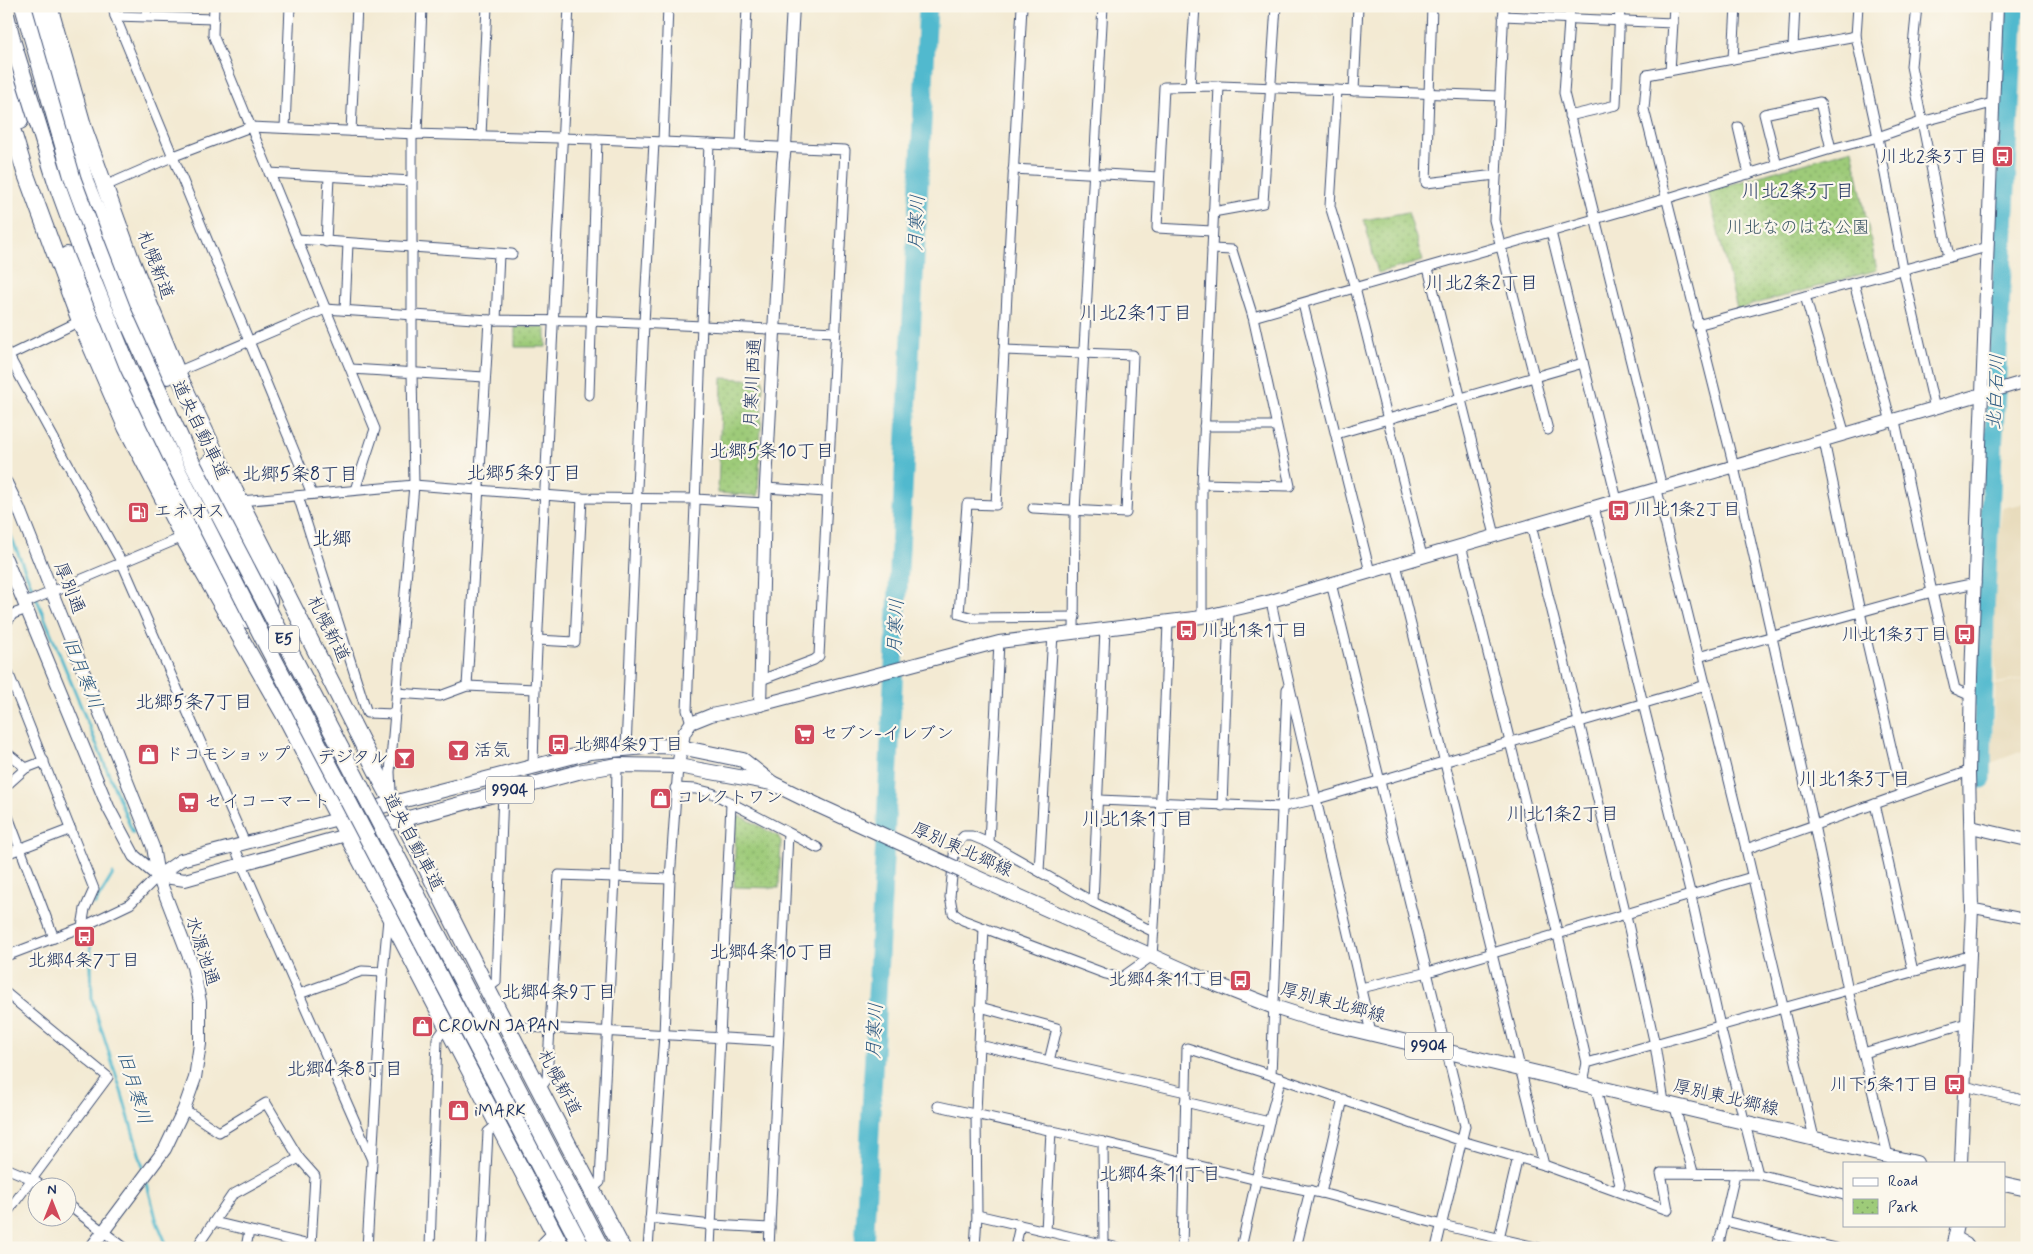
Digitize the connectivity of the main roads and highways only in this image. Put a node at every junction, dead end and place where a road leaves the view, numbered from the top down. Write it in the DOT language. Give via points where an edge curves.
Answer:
graph roads {
  1 [pos="23,6"];
  2 [pos="36,6"];
  3 [pos="49,6"];
  4 [pos="6,15"];
  5 [pos="6,75"];
  6 [pos="6,109"];
  7 [pos="278,629"];
  8 [pos="267,646"];
  9 [pos="772,783"];
  10 [pos="393,802"];
  11 [pos="338,819"];
  12 [pos="402,819"];
  13 [pos="346,835"];
  14 [pos="1912,1162"];
  15 [pos="2006,1184"];
  16 [pos="2027,1189"];
  17 [pos="562,1248"];
  18 [pos="582,1248"];
  19 [pos="602,1248"];
  20 [pos="622,1248"];
  1 -- 7 [label="highway, 道央自動車道 / E5, bridge" via="73,180 123,311 189,456"];
  2 -- 7 [label="highway, bridge" via="86,184 146,330 257,564"];
  3 -- 10 [label="highway, 札幌新道" via="84,130 132,262 177,372"];
  4 -- 8 [label="highway, E5, bridge" via="56,182 105,312 175,465"];
  5 -- 8 [label="highway, bridge" via="36,175 124,391 176,501 230,594"];
  6 -- 11 [label="highway" via="25,172 80,321 126,427 183,537 289,723"];
  7 -- 19 [label="highway, 道央自動車道 / E5, bridge"];
  8 -- 18 [label="highway, E5, bridge"];
  9 -- 10 [label="main road, 厚別東北郷線 / 9904" via="743,760 680,747 626,749 590,752"];
  9 -- 12 [label="main road, 厚別東北郷線 / 9904" via="678,766 617,765 578,772"];
  9 -- 14 [label="main road, 厚別東北郷線 / 9904, bridge" via="1203,979 1274,1007 1318,1021"];
  10 -- 11 [label="main road, 厚別東北郷線 / 9904"];
  10 -- 12 [label="highway, 札幌新道"];
  11 -- 13 [label="highway"];
  12 -- 13 [label="main road, 厚別東北郷線 / 9904"];
  12 -- 20 [label="highway, 札幌新道"];
  13 -- 17 [label="highway"];
  15 -- 16 [label="main road"];
}
